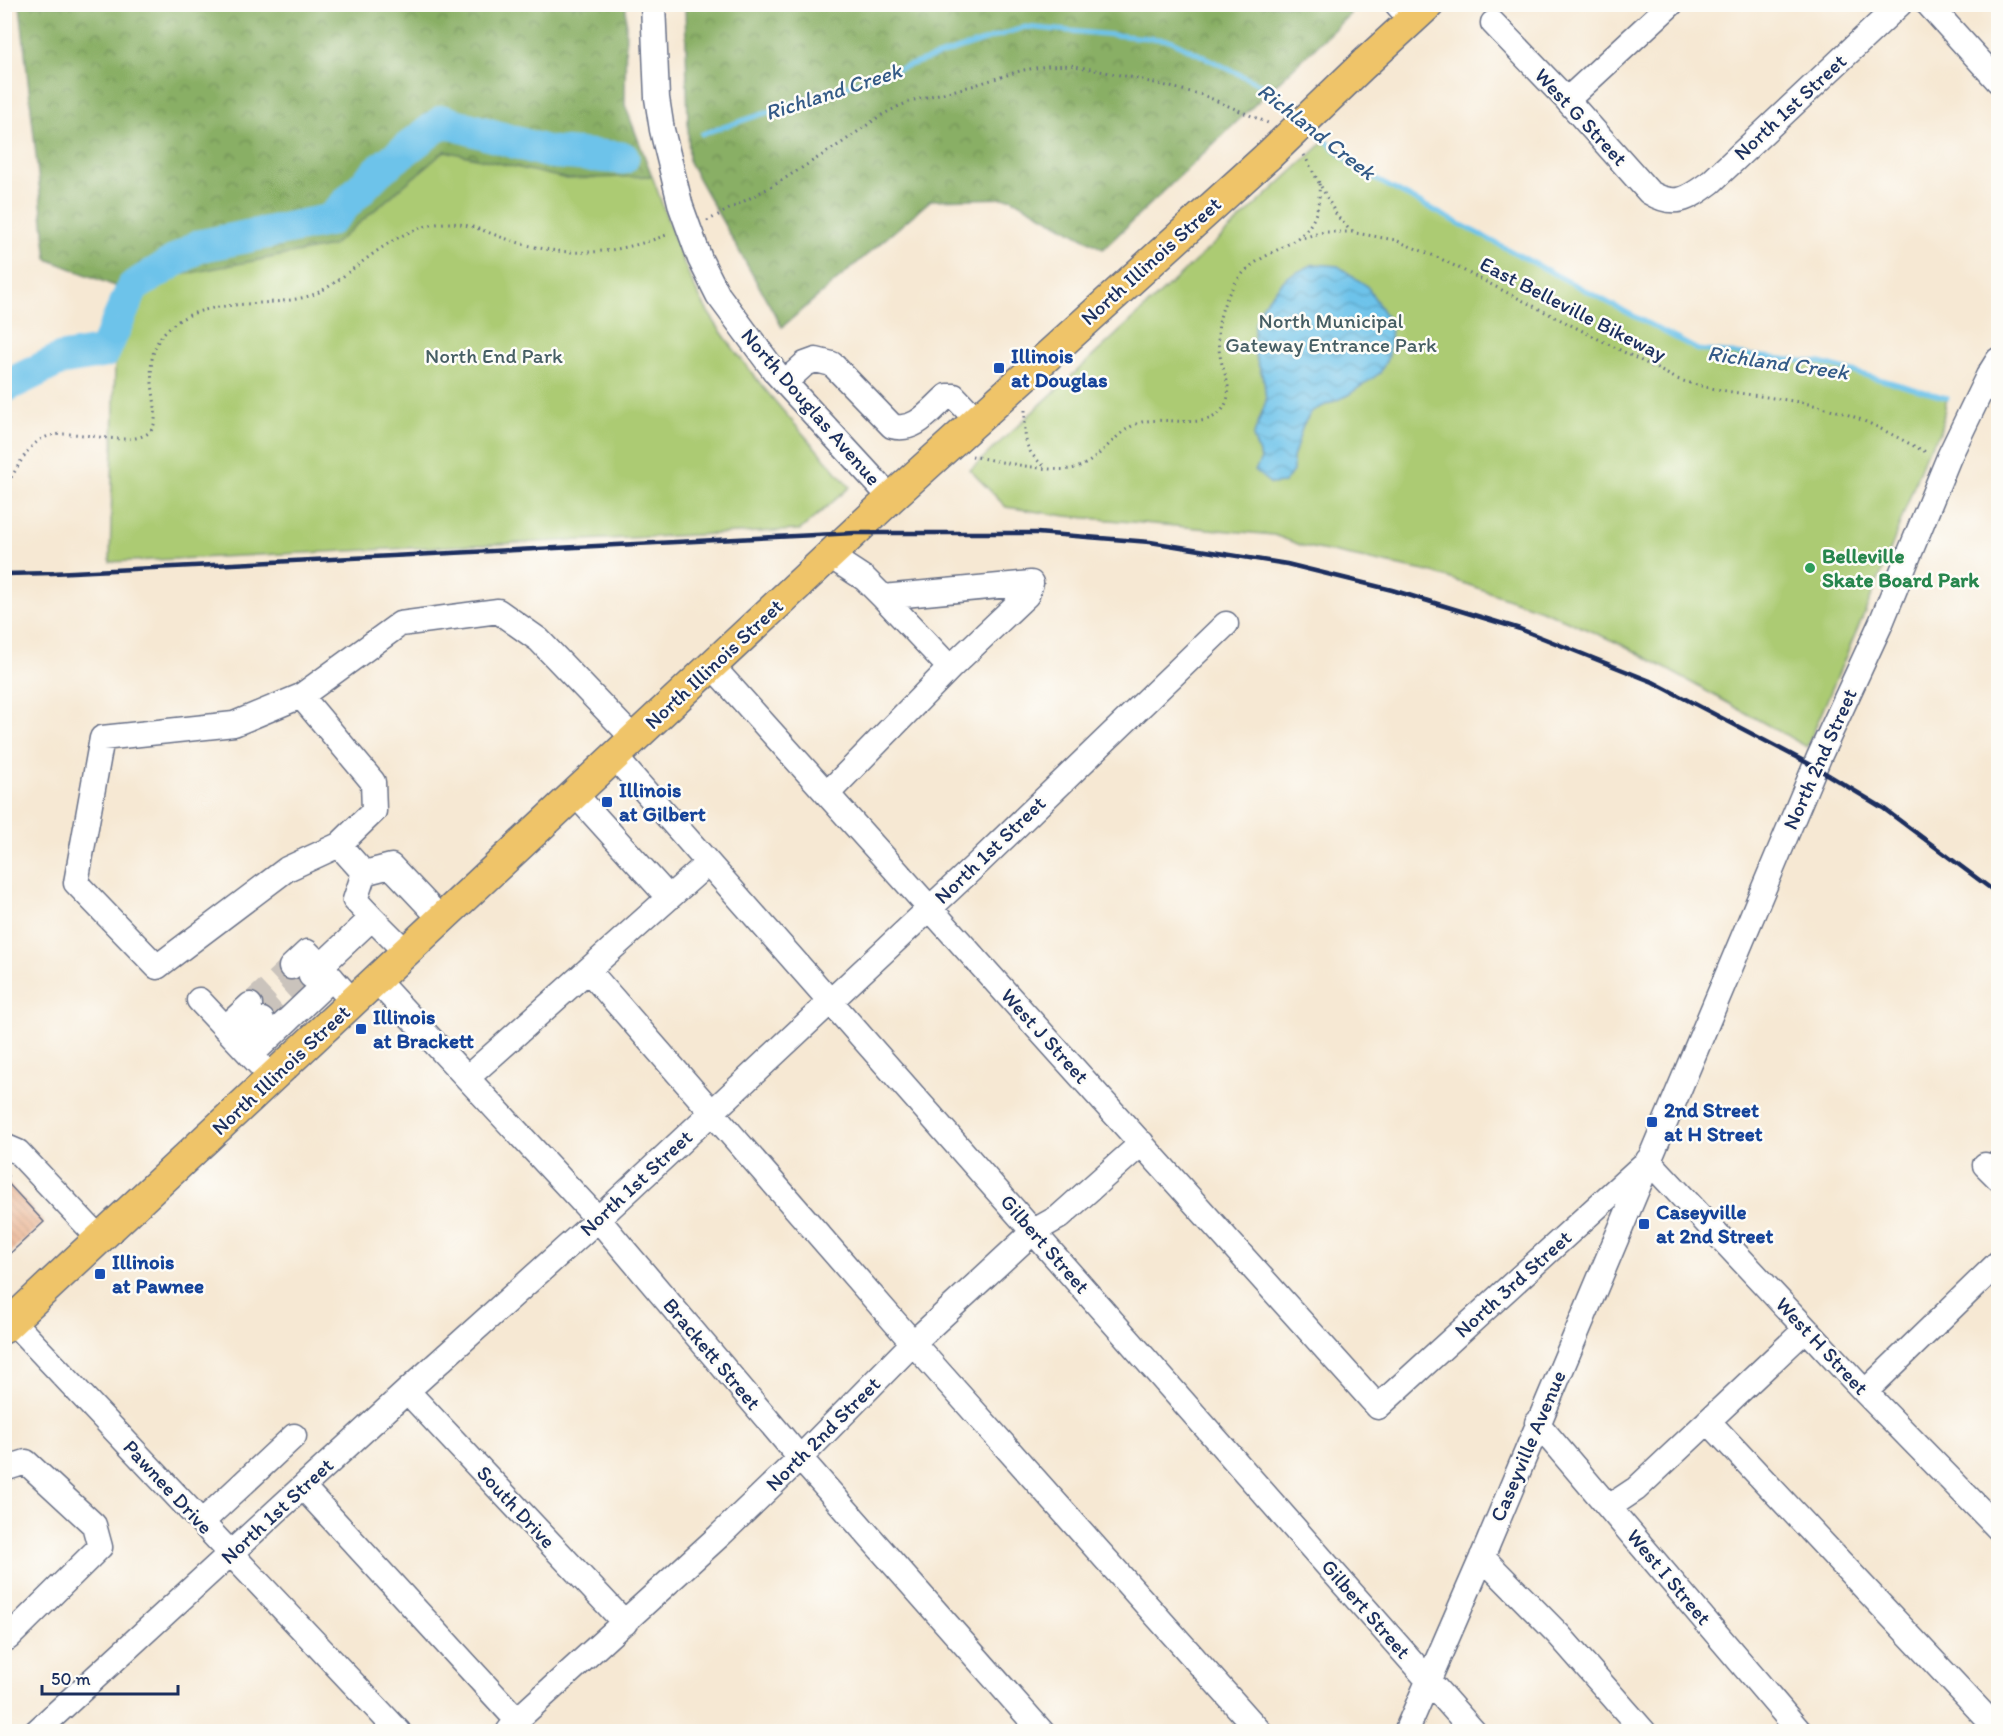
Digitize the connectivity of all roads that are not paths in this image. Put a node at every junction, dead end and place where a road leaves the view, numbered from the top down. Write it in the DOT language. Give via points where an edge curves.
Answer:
graph roads {
  1 [pos="653,4"];
  2 [pos="1671,4"];
  3 [pos="1900,4"];
  4 [pos="1928,4"];
  5 [pos="1413,10"];
  6 [pos="1493,23"];
  7 [pos="1998,81"];
  8 [pos="1567,100"];
  9 [pos="1674,201"];
  10 [pos="1998,360"];
  11 [pos="785,382"];
  12 [pos="977,420"];
  13 [pos="891,498"];
  14 [pos="830,556"];
  15 [pos="883,597"];
  16 [pos="1226,624"];
  17 [pos="712,666"];
  18 [pos="950,668"];
  19 [pos="301,696"];
  20 [pos="624,748"];
  21 [pos="575,794"];
  22 [pos="827,794"];
  23 [pos="339,845"];
  24 [pos="708,863"];
  25 [pos="364,873"];
  26 [pos="669,898"];
  27 [pos="930,908"];
  28 [pos="372,918"];
  29 [pos="442,920"];
  30 [pos="407,953"];
  31 [pos="588,970"];
  32 [pos="312,973"];
  33 [pos="377,981"];
  34 [pos="199,1000"];
  35 [pos="829,1001"];
  36 [pos="354,1003"];
  37 [pos="256,1013"];
  38 [pos="238,1042"];
  39 [pos="273,1078"];
  40 [pos="467,1078"];
  41 [pos="712,1111"];
  42 [pos="1142,1143"];
  43 [pos="4,1146"];
  44 [pos="1648,1160"];
  45 [pos="598,1219"];
  46 [pos="1034,1231"];
  47 [pos="100,1239"];
  48 [pos="1998,1263"];
  49 [pos="8,1325"];
  50 [pos="1806,1329"];
  51 [pos="913,1343"];
  52 [pos="407,1391"];
  53 [pos="1865,1392"];
  54 [pos="1378,1407"];
  55 [pos="1708,1421"];
  56 [pos="1537,1423"];
  57 [pos="294,1436"];
  58 [pos="800,1458"];
  59 [pos="4,1469"];
  60 [pos="303,1487"];
  61 [pos="1609,1507"];
  62 [pos="201,1522"];
  63 [pos="1998,1528"];
  64 [pos="231,1554"];
  65 [pos="1482,1557"];
  66 [pos="625,1623"];
  67 [pos="4,1639"];
  68 [pos="1428,1679"];
  69 [pos="513,1726"];
  70 [pos="1998,1730"];
  71 [pos="36,1731"];
  72 [pos="399,1731"];
  73 [pos="1042,1731"];
  74 [pos="1260,1731"];
  75 [pos="1406,1731"];
  76 [pos="1474,1731"];
  77 [pos="1644,1731"];
  78 [pos="1800,1731"];
  1 -- 11 [label="street, North Douglas Avenue" via="662,130 688,227 718,295"];
  2 -- 8 [label="street"];
  3 -- 9 [label="street, North 1st Street" via="1710,182 1693,195"];
  4 -- 7 [label="street"];
  5 -- 12 [label="main road, North Illinois Street, bridge" via="1365,63 1271,142"];
  6 -- 8 [label="street, West G Street"];
  8 -- 9 [label="street, West G Street" via="1649,192"];
  10 -- 44 [label="street, North 2nd Street" via="1949,457"];
  11 -- 12 [label="street" via="805,364 816,360 831,363 892,426 911,428 947,396 954,396"];
  11 -- 13 [label="street, North Douglas Avenue"];
  12 -- 13 [label="main road, North Illinois Street"];
  13 -- 14 [label="main road, North Illinois Street"];
  14 -- 15 [label="street" via="865,579"];
  14 -- 17 [label="main road, North Illinois Street"];
  15 -- 18 [label="street"];
  15 -- 18 [label="street" via="1031,583 1027,595"];
  16 -- 27 [label="street, North 1st Street"];
  17 -- 20 [label="main road, North Illinois Street"];
  17 -- 22 [label="street, West J Street"];
  18 -- 22 [label="street"];
  19 -- 20 [label="street, Gilbert Street" via="400,624 498,610 539,640"];
  19 -- 23 [label="street" via="373,782 374,811"];
  19 -- 23 [label="street, Gilbert Street" via="234,724 102,738 76,883 157,967 287,869"];
  20 -- 21 [label="main road, North Illinois Street"];
  20 -- 24 [label="street, Gilbert Street"];
  21 -- 26 [label="street"];
  21 -- 29 [label="main road, North Illinois Street"];
  22 -- 27 [label="street, West J Street"];
  23 -- 25 [label="street"];
  24 -- 26 [label="street"];
  24 -- 35 [label="street, Gilbert Street"];
  25 -- 28 [label="street" via="355,900"];
  25 -- 29 [label="street" via="391,866"];
  26 -- 31 [label="street"];
  27 -- 35 [label="street, North 1st Street"];
  27 -- 42 [label="street, West J Street"];
  28 -- 30 [label="street"];
  28 -- 32 [label="street"];
  29 -- 30 [label="main road, North Illinois Street"];
  30 -- 33 [label="main road, North Illinois Street"];
  31 -- 40 [label="street"];
  31 -- 41 [label="street"];
  32 -- 36 [label="street"];
  32 -- 38 [label="street"];
  33 -- 36 [label="main road, North Illinois Street"];
  33 -- 40 [label="street, Brackett Street"];
  34 -- 38 [label="street"];
  35 -- 41 [label="street, North 1st Street"];
  35 -- 46 [label="street, Gilbert Street"];
  36 -- 39 [label="main road, North Illinois Street"];
  37 -- 38 [label="street"];
  38 -- 39 [label="street"];
  39 -- 47 [label="main road, North Illinois Street"];
  40 -- 45 [label="street, Brackett Street"];
  41 -- 45 [label="street, North 1st Street"];
  41 -- 51 [label="street"];
  42 -- 46 [label="street, North 2nd Street" via="1059,1217"];
  42 -- 54 [label="street, West J Street"];
  43 -- 47 [label="street" via="18,1152"];
  44 -- 50 [label="street, West H Street"];
  44 -- 54 [label="street, North 3rd Street"];
  44 -- 56 [label="street, Caseyville Avenue"];
  45 -- 52 [label="street, North 1st Street"];
  45 -- 58 [label="street, Brackett Street"];
  46 -- 51 [label="street, North 2nd Street"];
  46 -- 68 [label="street, Gilbert Street"];
  47 -- 49 [label="main road, North Illinois Street"];
  48 -- 53 [label="street"];
  49 -- 62 [label="street, Pawnee Drive"];
  50 -- 53 [label="street, West H Street"];
  50 -- 55 [label="street"];
  51 -- 58 [label="street, North 2nd Street"];
  51 -- 74 [label="street"];
  52 -- 60 [label="street, North 1st Street"];
  52 -- 66 [label="street, South Drive"];
  53 -- 63 [label="street, West H Street"];
  55 -- 61 [label="street" via="1636,1489"];
  55 -- 70 [label="street"];
  56 -- 61 [label="street, West I Street"];
  56 -- 65 [label="street, Caseyville Avenue"];
  57 -- 62 [label="street"];
  58 -- 66 [label="street, North 2nd Street"];
  58 -- 73 [label="street, Brackett Street"];
  59 -- 67 [label="street" via="26,1462 94,1526 100,1547"];
  60 -- 64 [label="street, North 1st Street"];
  60 -- 69 [label="street"];
  61 -- 78 [label="street, West I Street"];
  62 -- 64 [label="street, Pawnee Drive"];
  64 -- 71 [label="street, North 1st Street"];
  64 -- 72 [label="street, Pawnee Drive"];
  65 -- 68 [label="street, Caseyville Avenue"];
  65 -- 77 [label="street" via="1559,1635"];
  66 -- 69 [label="street, North 2nd Street"];
  68 -- 75 [label="street, Caseyville Avenue"];
  68 -- 76 [label="street, Gilbert Street"];
}
